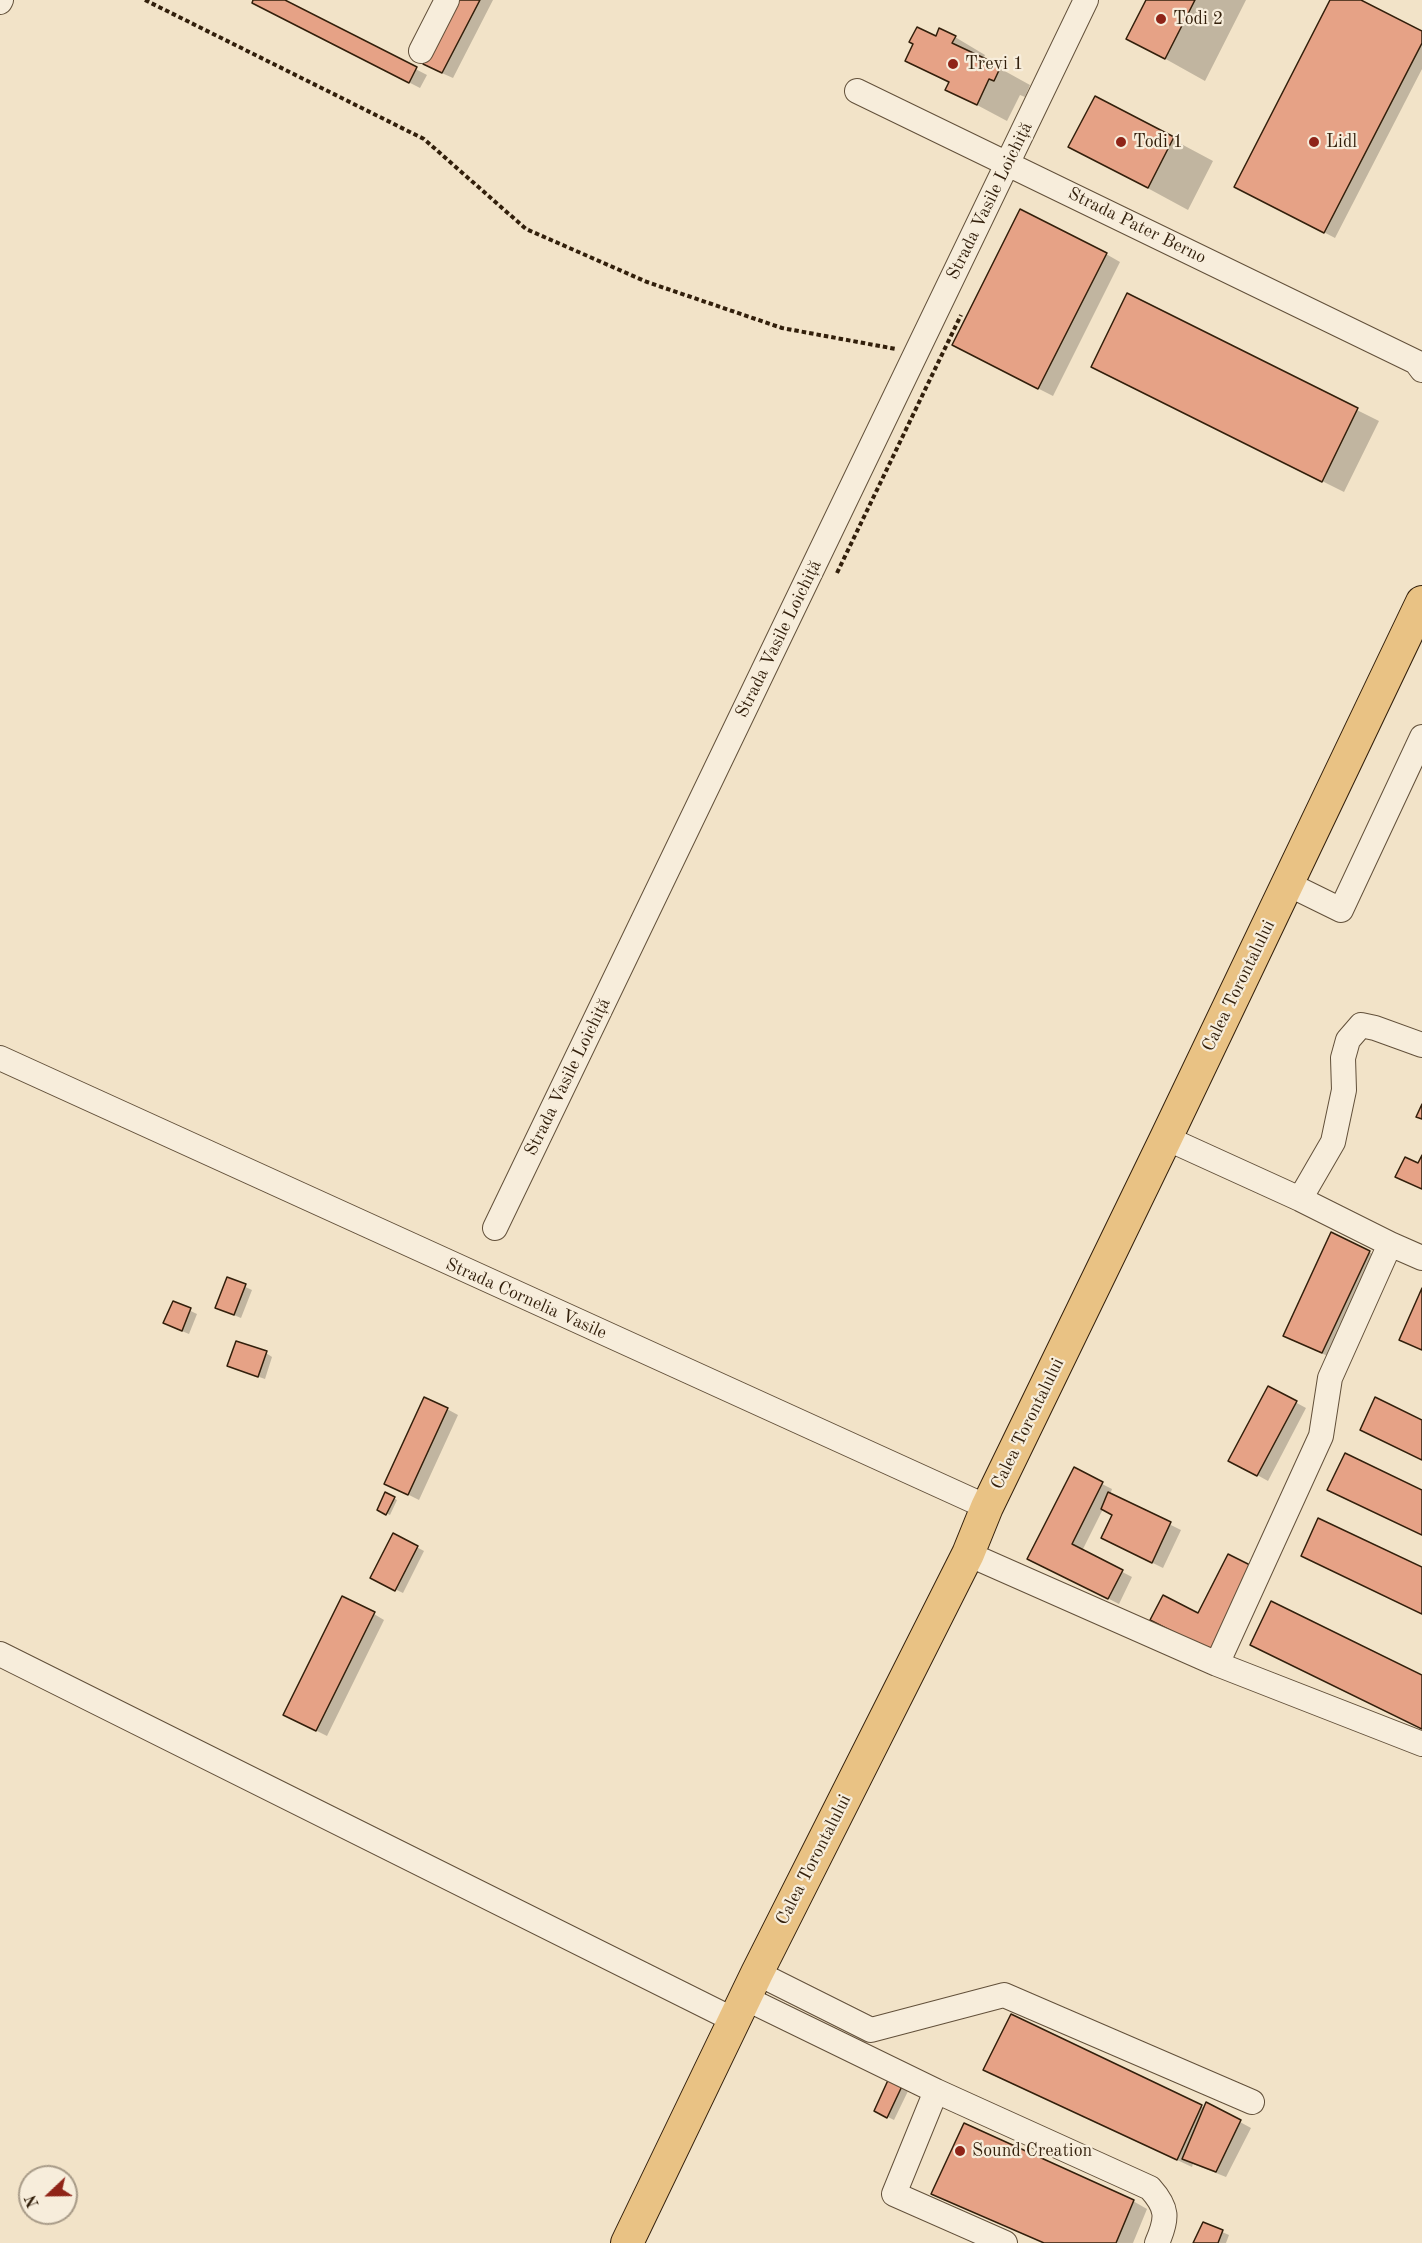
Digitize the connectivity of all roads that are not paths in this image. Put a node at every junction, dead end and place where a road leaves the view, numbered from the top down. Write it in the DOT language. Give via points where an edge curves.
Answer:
graph roads {
  1 [pos="447,0"];
  2 [pos="1086,0"];
  3 [pos="421,51"];
  4 [pos="857,91"];
  5 [pos="1008,164"];
  6 [pos="1420,364"];
  7 [pos="1422,602"];
  8 [pos="1422,737"];
  9 [pos="1288,885"];
  10 [pos="1422,1045"];
  11 [pos="0,1058"];
  12 [pos="1166,1138"];
  13 [pos="1300,1199"];
  14 [pos="495,1228"];
  15 [pos="1390,1244"];
  16 [pos="1422,1258"];
  17 [pos="987,1507"];
  18 [pos="968,1554"];
  19 [pos="0,1654"];
  20 [pos="1217,1664"];
  21 [pos="1422,1744"];
  22 [pos="745,1997"];
  23 [pos="936,2091"];
  24 [pos="1252,2102"];
  25 [pos="627,2243"];
  26 [pos="1005,2243"];
  27 [pos="1157,2243"];
  1 -- 3 [label="street"];
  2 -- 5 [label="street, Strada Vasile Loichiță"];
  4 -- 5 [label="street, Strada Pater Berno"];
  5 -- 6 [label="street, Strada Pater Berno"];
  5 -- 14 [label="street, Strada Vasile Loichiță"];
  7 -- 9 [label="main road, Calea Torontalului"];
  8 -- 9 [label="street" via="1341,910"];
  9 -- 12 [label="main road, Calea Torontalului"];
  10 -- 13 [label="street" via="1361,1026 1348,1040 1343,1058 1344,1090 1333,1142"];
  11 -- 17 [label="street, Strada Cornelia Vasile"];
  12 -- 13 [label="street"];
  12 -- 17 [label="main road, Calea Torontalului"];
  13 -- 15 [label="street"];
  15 -- 16 [label="street"];
  15 -- 20 [label="street" via="1330,1378 1321,1436"];
  17 -- 18 [label="main road, Calea Torontalului"];
  18 -- 20 [label="street"];
  18 -- 22 [label="main road, Calea Torontalului"];
  19 -- 22 [label="street"];
  20 -- 21 [label="street"];
  22 -- 23 [label="street"];
  22 -- 24 [label="street" via="871,2030 1004,1995"];
  22 -- 25 [label="main road, Calea Torontalului"];
  23 -- 26 [label="street" via="894,2194"];
  23 -- 27 [label="street" via="1150,2188 1161,2200 1166,2215"];
}
